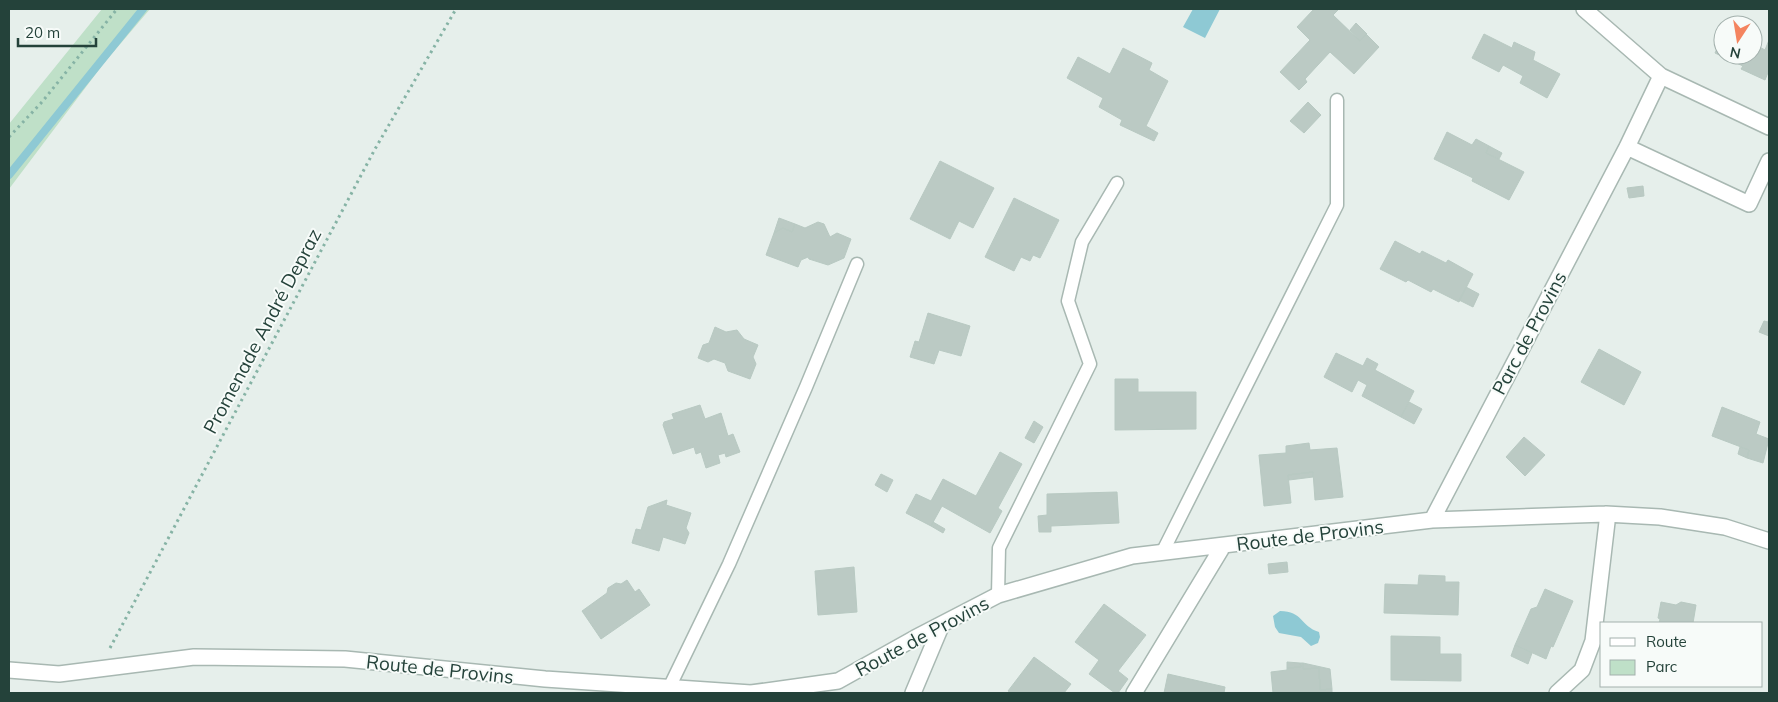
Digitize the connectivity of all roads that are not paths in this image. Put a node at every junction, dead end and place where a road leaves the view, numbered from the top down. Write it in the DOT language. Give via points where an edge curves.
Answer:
graph roads {
  1 [pos="1584,9"];
  2 [pos="1662,76"];
  3 [pos="1337,100"];
  4 [pos="1769,127"];
  5 [pos="1627,147"];
  6 [pos="1769,161"];
  7 [pos="1117,183"];
  8 [pos="857,264"];
  9 [pos="1606,514"];
  10 [pos="1432,520"];
  11 [pos="1769,541"];
  12 [pos="1223,546"];
  13 [pos="1162,553"];
  14 [pos="998,595"];
  15 [pos="942,624"];
  16 [pos="9,670"];
  17 [pos="669,688"];
  18 [pos="913,693"];
  19 [pos="1134,693"];
  20 [pos="1557,693"];
  1 -- 2 [label="street"];
  2 -- 4 [label="street"];
  2 -- 5 [label="street, Parc de Provins"];
  3 -- 13 [label="lane" via="1338,205"];
  5 -- 6 [label="street" via="1750,204"];
  5 -- 10 [label="street, Parc de Provins"];
  7 -- 14 [label="lane" via="1082,242 1068,301 1090,364 1000,548"];
  8 -- 17 [label="lane" via="729,564"];
  9 -- 10 [label="street, Route de Provins"];
  9 -- 11 [label="street, Route de Provins" via="1660,517 1725,527"];
  9 -- 20 [label="street" via="1593,641 1582,670"];
  10 -- 12 [label="street, Route de Provins"];
  12 -- 13 [label="street, Route de Provins"];
  12 -- 19 [label="street"];
  13 -- 14 [label="street, Route de Provins" via="1132,556"];
  14 -- 15 [label="street, Route de Provins"];
  15 -- 17 [label="street, Route de Provins" via="838,681 752,693"];
  15 -- 18 [label="street"];
  16 -- 17 [label="street, Route de Provins" via="59,674 194,657 345,659 545,680"];
}
